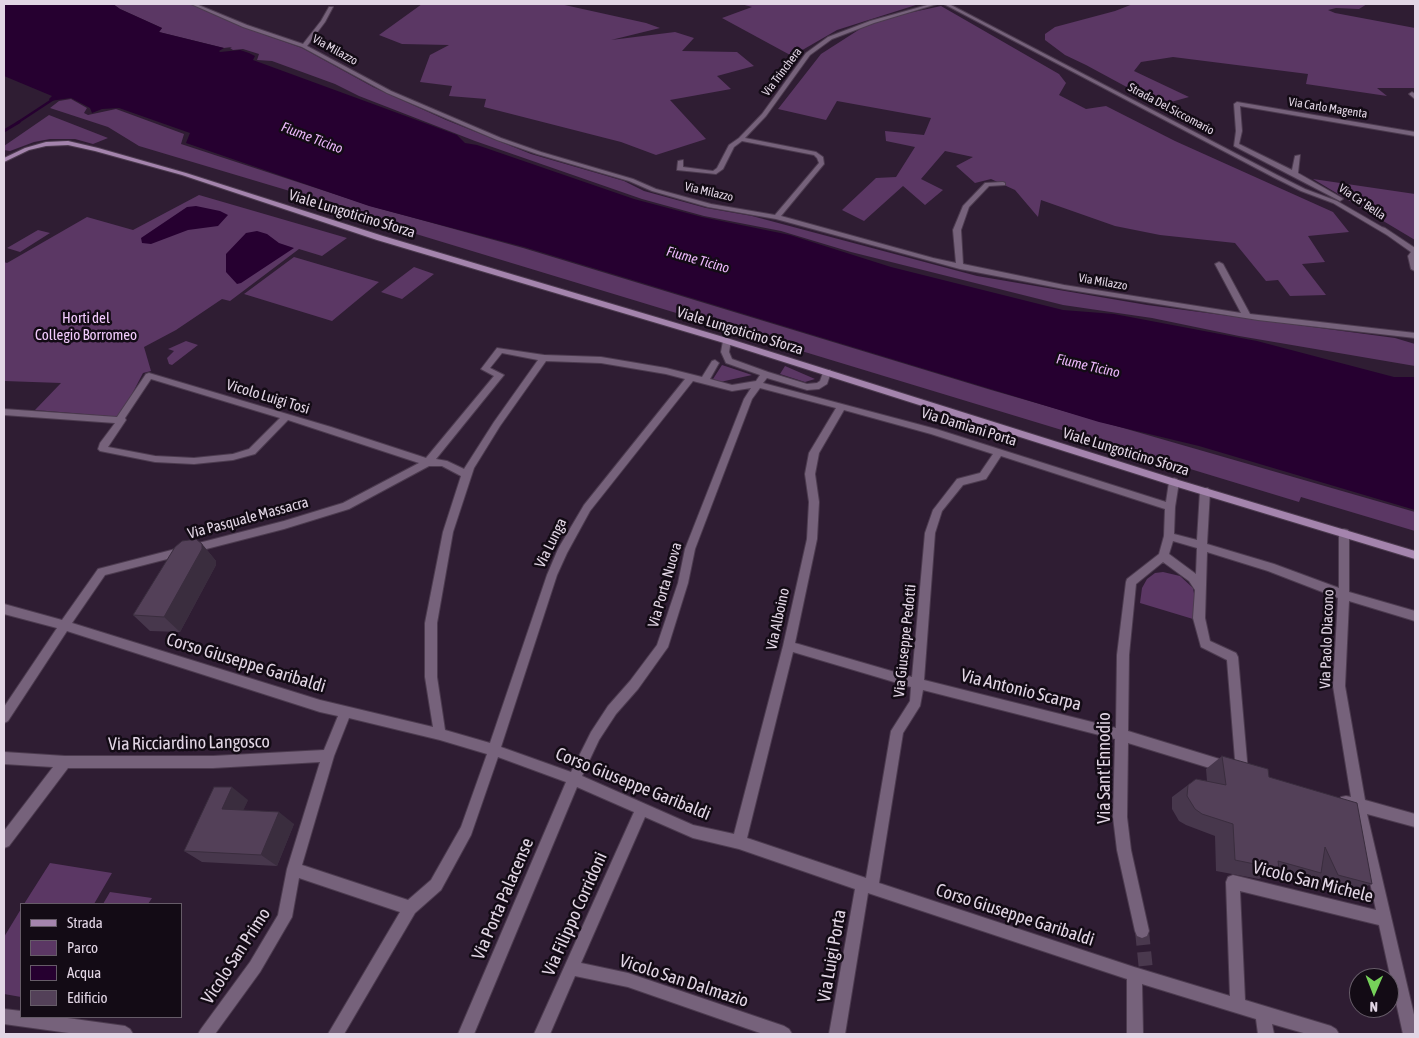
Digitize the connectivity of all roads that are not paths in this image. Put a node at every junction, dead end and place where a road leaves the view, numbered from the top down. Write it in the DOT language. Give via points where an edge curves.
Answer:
graph roads {
  1 [pos="193,4"];
  2 [pos="935,4"];
  3 [pos="946,4"];
  4 [pos="331,8"];
  5 [pos="304,46"];
  6 [pos="1237,104"];
  7 [pos="1415,134"];
  8 [pos="741,139"];
  9 [pos="1298,156"];
  10 [pos="4,160"];
  11 [pos="682,161"];
  12 [pos="1295,174"];
  13 [pos="1003,184"];
  14 [pos="777,217"];
  15 [pos="1388,232"];
  16 [pos="1415,252"];
  17 [pos="1219,264"];
  18 [pos="960,267"];
  19 [pos="1415,269"];
  20 [pos="1247,316"];
  21 [pos="1415,336"];
  22 [pos="727,341"];
  23 [pos="544,358"];
  24 [pos="715,362"];
  25 [pos="827,372"];
  26 [pos="765,374"];
  27 [pos="690,378"];
  28 [pos="704,382"];
  29 [pos="757,384"];
  30 [pos="842,406"];
  31 [pos="4,412"];
  32 [pos="286,417"];
  33 [pos="121,420"];
  34 [pos="999,452"];
  35 [pos="428,462"];
  36 [pos="466,474"];
  37 [pos="1174,482"];
  38 [pos="1205,491"];
  39 [pos="1170,507"];
  40 [pos="1344,532"];
  41 [pos="1169,536"];
  42 [pos="1202,546"];
  43 [pos="1415,555"];
  44 [pos="1163,556"];
  45 [pos="1200,589"];
  46 [pos="1344,595"];
  47 [pos="4,609"];
  48 [pos="1415,616"];
  49 [pos="67,629"];
  50 [pos="789,646"];
  51 [pos="916,683"];
  52 [pos="345,712"];
  53 [pos="4,717"];
  54 [pos="440,734"];
  55 [pos="1122,737"];
  56 [pos="494,750"];
  57 [pos="328,756"];
  58 [pos="4,758"];
  59 [pos="65,762"];
  60 [pos="574,779"];
  61 [pos="1336,799"];
  62 [pos="1359,806"];
  63 [pos="642,809"];
  64 [pos="1415,820"];
  65 [pos="4,841"];
  66 [pos="739,842"];
  67 [pos="294,869"];
  68 [pos="867,886"];
  69 [pos="410,908"];
  70 [pos="1384,919"];
  71 [pos="1142,931"];
  72 [pos="571,968"];
  73 [pos="1142,974"];
  74 [pos="1238,1006"];
  75 [pos="1263,1013"];
  76 [pos="4,1016"];
  77 [pos="126,1034"];
  78 [pos="206,1034"];
  79 [pos="336,1034"];
  80 [pos="466,1034"];
  81 [pos="542,1034"];
  82 [pos="784,1034"];
  83 [pos="837,1034"];
  84 [pos="1135,1034"];
  85 [pos="1266,1034"];
  86 [pos="1331,1034"];
  87 [pos="1411,1034"];
  1 -- 5 [label="street, Via Milazzo"];
  2 -- 8 [label="street, Via Trinchera" via="830,38 808,54 764,116"];
  3 -- 15 [label="street, Strada Del Siccomario"];
  4 -- 5 [label="street"];
  5 -- 14 [label="street, Via Milazzo" via="389,92 518,147 710,206"];
  6 -- 7 [label="street, Via Carlo Magenta"];
  6 -- 12 [label="street, Via Ca' Bella" via="1239,131 1236,145"];
  8 -- 11 [label="street, Via Trinchera" via="731,146 720,169 714,173 679,169"];
  8 -- 14 [label="street" via="820,157 822,162"];
  9 -- 12 [label="street"];
  10 -- 22 [label="main road, Viale Lungoticino Sforza" via="27,149 54,143 96,149"];
  12 -- 15 [label="street, Via Ca' Bella" via="1339,198"];
  13 -- 18 [label="street" via="987,184 966,206 957,230"];
  14 -- 18 [label="street, Via Milazzo"];
  15 -- 16 [label="street, Via Ca' Bella"];
  16 -- 19 [label="street" via="1412,256"];
  17 -- 20 [label="street"];
  18 -- 20 [label="street, Via Milazzo"];
  20 -- 21 [label="street, Via Milazzo"];
  22 -- 25 [label="main road, Viale Lungoticino Sforza"];
  22 -- 26 [label="street" via="725,352 729,361"];
  23 -- 27 [label="street" via="601,360"];
  23 -- 35 [label="street" via="500,350 485,369 500,376"];
  23 -- 36 [label="street"];
  24 -- 28 [label="street"];
  25 -- 26 [label="street" via="819,386 807,387"];
  25 -- 37 [label="main road, Viale Lungoticino Sforza"];
  26 -- 29 [label="street, Via Porta Nuova"];
  27 -- 28 [label="street"];
  27 -- 56 [label="street, Via Lunga" via="587,508 562,552"];
  28 -- 29 [label="street" via="732,388"];
  29 -- 30 [label="street, Via Damiani Porta"];
  29 -- 60 [label="street, Via Porta Nuova" via="748,399 690,549 683,583 662,647 612,710"];
  30 -- 34 [label="street, Via Damiani Porta"];
  30 -- 50 [label="street, Via Alboino" via="814,454 810,474 814,502 812,539"];
  31 -- 33 [label="street"];
  32 -- 33 [label="street, Vicolo Luigi Tosi" via="149,376"];
  32 -- 33 [label="street" via="252,452 194,461 155,459 103,449"];
  32 -- 35 [label="street, Vicolo Luigi Tosi"];
  34 -- 39 [label="street, Via Damiani Porta"];
  34 -- 51 [label="street, Via Giuseppe Pedotti" via="982,476 960,482 938,510 930,533"];
  35 -- 36 [label="street, Vicolo Luigi Tosi" via="444,463"];
  35 -- 49 [label="street, Via Pasquale Massacra" via="346,506 102,572"];
  36 -- 54 [label="street" via="448,532 431,623 431,676"];
  37 -- 38 [label="main road, Viale Lungoticino Sforza"];
  37 -- 39 [label="street"];
  38 -- 40 [label="main road, Viale Lungoticino Sforza"];
  38 -- 42 [label="street"];
  39 -- 41 [label="street"];
  40 -- 43 [label="main road, Viale Lungoticino Sforza"];
  40 -- 46 [label="street, Via Paolo Diacono"];
  41 -- 42 [label="street"];
  41 -- 44 [label="street"];
  42 -- 45 [label="street"];
  42 -- 46 [label="street"];
  44 -- 45 [label="street" via="1193,578"];
  44 -- 55 [label="street, Via Sant'Ennodio" via="1131,582 1123,655"];
  45 -- 55 [label="street, Via Antonio Scarpa" via="1199,618 1205,644 1232,656 1246,773"];
  46 -- 48 [label="street"];
  46 -- 62 [label="street, Via Paolo Diacono" via="1339,686"];
  47 -- 49 [label="street, Corso Giuseppe Garibaldi"];
  49 -- 52 [label="street, Corso Giuseppe Garibaldi"];
  49 -- 53 [label="street, Via Pasquale Massacra"];
  50 -- 51 [label="street, Via Antonio Scarpa"];
  50 -- 66 [label="street, Via Alboino"];
  51 -- 55 [label="street, Via Antonio Scarpa" via="1098,728"];
  51 -- 68 [label="street, Via Giuseppe Pedotti" via="916,702 896,731"];
  52 -- 54 [label="street, Corso Giuseppe Garibaldi"];
  52 -- 57 [label="street"];
  54 -- 56 [label="street, Corso Giuseppe Garibaldi"];
  55 -- 71 [label="street, Via Sant'Ennodio" via="1120,817"];
  56 -- 60 [label="street, Corso Giuseppe Garibaldi"];
  56 -- 69 [label="street, Via Lunga" via="462,838 436,885"];
  57 -- 59 [label="street, Via Ricciardino Langosco" via="212,762"];
  57 -- 67 [label="street, Vicolo San Primo"];
  58 -- 59 [label="street, Via Ricciardino Langosco"];
  59 -- 65 [label="street"];
  60 -- 63 [label="street, Corso Giuseppe Garibaldi"];
  60 -- 80 [label="street, Via Porta Palacense"];
  61 -- 62 [label="street"];
  62 -- 64 [label="street"];
  62 -- 70 [label="street, Via Paolo Diacono"];
  63 -- 66 [label="street, Corso Giuseppe Garibaldi" via="693,830"];
  63 -- 72 [label="street, Via Filippo Corridoni"];
  66 -- 68 [label="street, Corso Giuseppe Garibaldi"];
  67 -- 69 [label="street"];
  67 -- 78 [label="street, Vicolo San Primo" via="285,917 255,967"];
  68 -- 73 [label="street, Corso Giuseppe Garibaldi"];
  68 -- 83 [label="street, Via Luigi Porta"];
  69 -- 79 [label="street, Via Lunga"];
  70 -- 74 [label="street, Vicolo San Michele" via="1233,882"];
  70 -- 87 [label="street, Via Paolo Diacono"];
  72 -- 81 [label="street, Via Filippo Corridoni"];
  72 -- 82 [label="street, Vicolo San Dalmazio" via="628,980"];
  73 -- 74 [label="street, Corso Giuseppe Garibaldi"];
  73 -- 84 [label="street"];
  74 -- 75 [label="street, Corso Giuseppe Garibaldi"];
  75 -- 85 [label="street"];
  75 -- 86 [label="street, Corso Giuseppe Garibaldi"];
  76 -- 77 [label="street"];
}
